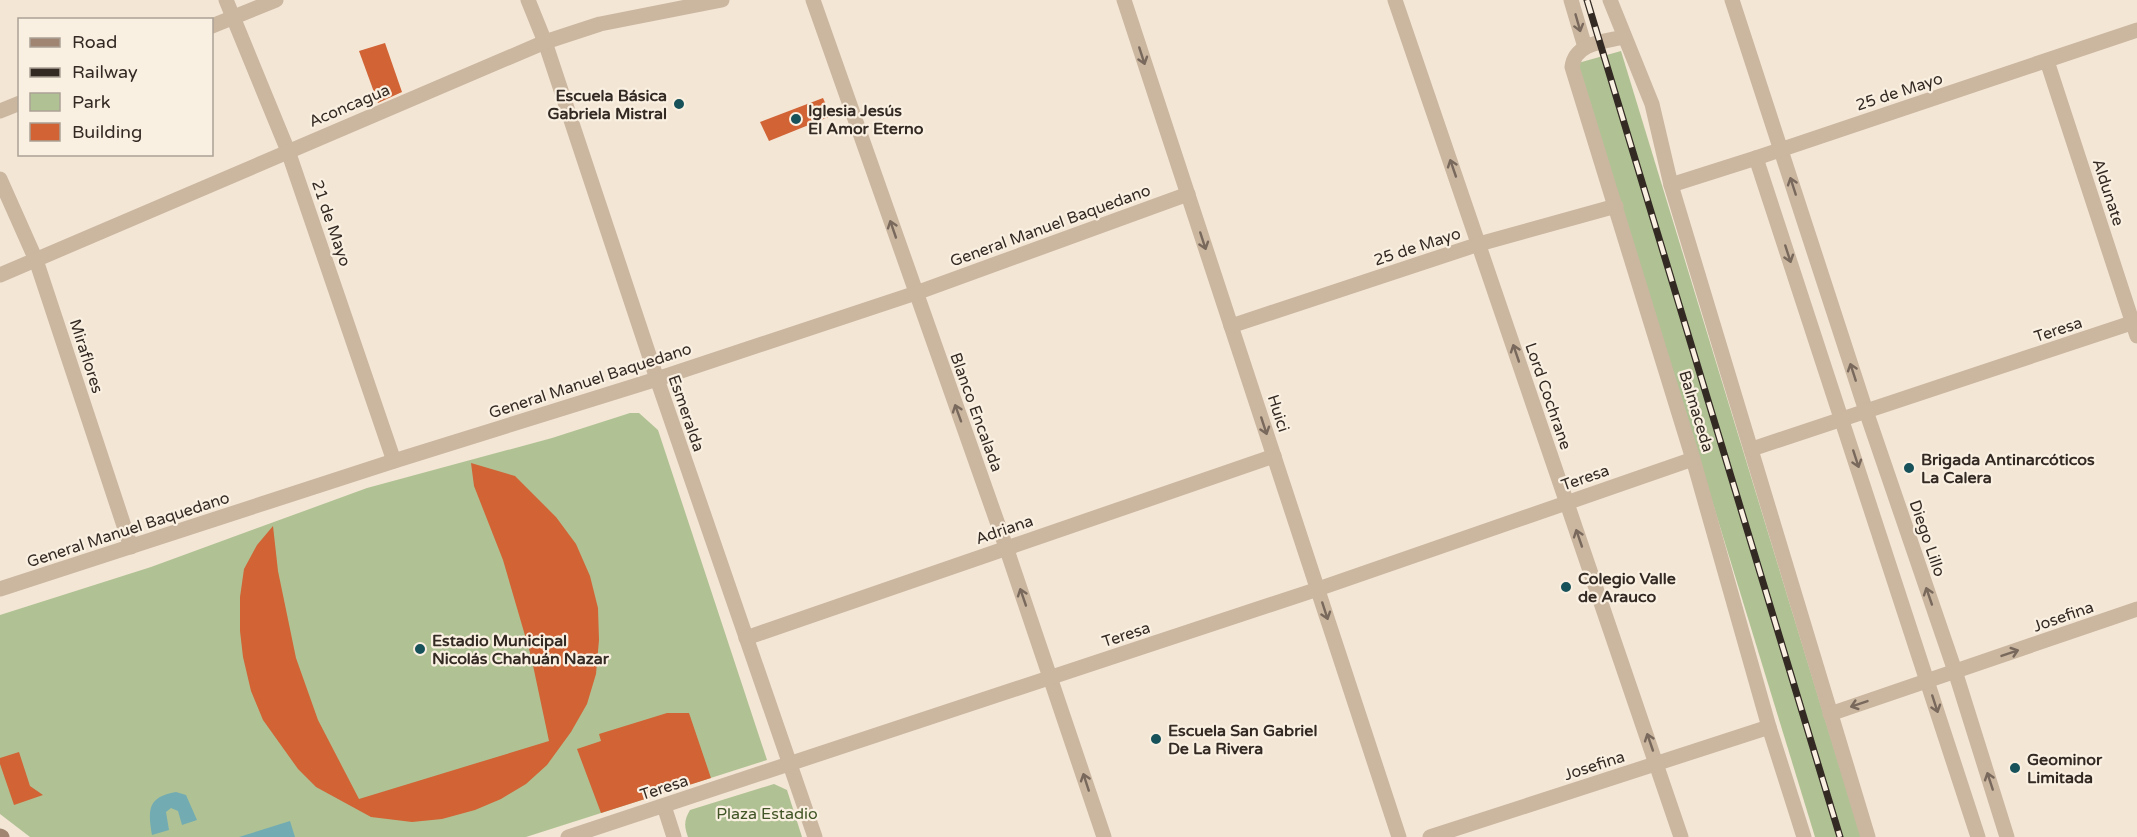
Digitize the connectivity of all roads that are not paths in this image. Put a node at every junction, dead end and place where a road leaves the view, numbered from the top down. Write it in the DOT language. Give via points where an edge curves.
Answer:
graph roads {
  1 [pos="226,0"];
  2 [pos="276,0"];
  3 [pos="528,0"];
  4 [pos="722,0"];
  5 [pos="813,0"];
  6 [pos="1124,0"];
  7 [pos="1395,0"];
  8 [pos="1571,0"];
  9 [pos="1610,0"];
  10 [pos="1732,0"];
  11 [pos="232,18"];
  12 [pos="213,26"];
  13 [pos="2137,30"];
  14 [pos="1624,37"];
  15 [pos="545,42"];
  16 [pos="1585,47"];
  17 [pos="2047,61"];
  18 [pos="18,104"];
  19 [pos="0,111"];
  20 [pos="1781,149"];
  21 [pos="288,151"];
  22 [pos="1756,159"];
  23 [pos="0,179"];
  24 [pos="1671,185"];
  25 [pos="1188,194"];
  26 [pos="1616,206"];
  27 [pos="1479,244"];
  28 [pos="36,260"];
  29 [pos="0,275"];
  30 [pos="916,292"];
  31 [pos="1231,326"];
  32 [pos="2136,327"];
  33 [pos="657,379"];
  34 [pos="1866,411"];
  35 [pos="1843,419"];
  36 [pos="1752,449"];
  37 [pos="1274,456"];
  38 [pos="1693,459"];
  39 [pos="394,461"];
  40 [pos="1566,502"];
  41 [pos="131,547"];
  42 [pos="1006,547"];
  43 [pos="0,589"];
  44 [pos="1318,590"];
  45 [pos="2137,609"];
  46 [pos="746,638"];
  47 [pos="1955,671"];
  48 [pos="1051,678"];
  49 [pos="1928,681"];
  50 [pos="1830,714"];
  51 [pos="1769,727"];
  52 [pos="790,763"];
  53 [pos="1658,763"];
  54 [pos="664,806"];
  55 [pos="567,837"];
  56 [pos="674,837"];
  57 [pos="815,837"];
  58 [pos="1104,837"];
  59 [pos="1399,837"];
  60 [pos="1430,837"];
  61 [pos="1682,837"];
  62 [pos="1804,837"];
  63 [pos="1868,837"];
  64 [pos="1978,837"];
  65 [pos="2007,837"];
  1 -- 11 [label="street, 21 de Mayo"];
  2 -- 11 [label="street"];
  3 -- 15 [label="street, Esmeralda"];
  4 -- 15 [label="street, Aconcagua" via="600,24"];
  30 -- 5 [label="street, Blanco Encalada, one-way"];
  6 -- 25 [label="street, Huici, one-way"];
  27 -- 7 [label="street, Lord Cochrane, one-way"];
  8 -- 16 [label="street, one-way"];
  9 -- 14 [label="street"];
  10 -- 20 [label="street, Diego Lillo"];
  11 -- 12 [label="street"];
  11 -- 21 [label="street, 21 de Mayo"];
  13 -- 17 [label="street, 25 de Mayo"];
  14 -- 16 [label="street"];
  14 -- 24 [label="street" via="1652,104"];
  15 -- 21 [label="street, Aconcagua"];
  15 -- 33 [label="street, Esmeralda"];
  16 -- 26 [label="street, Balmaceda" via="1573,58 1572,67"];
  17 -- 20 [label="street, 25 de Mayo"];
  17 -- 32 [label="street, Aldunate"];
  18 -- 19 [label="street"];
  20 -- 22 [label="street, 25 de Mayo"];
  34 -- 20 [label="street, Diego Lillo, one-way"];
  21 -- 28 [label="street, Aconcagua"];
  21 -- 39 [label="street, 21 de Mayo"];
  22 -- 24 [label="street, 25 de Mayo"];
  22 -- 35 [label="street, one-way"];
  23 -- 28 [label="street, Miraflores"];
  24 -- 36 [label="street"];
  25 -- 30 [label="street, General Manuel Baquedano"];
  25 -- 31 [label="street, Huici, one-way"];
  26 -- 27 [label="street, 25 de Mayo"];
  26 -- 38 [label="street, Balmaceda"];
  27 -- 31 [label="street, 25 de Mayo"];
  40 -- 27 [label="street, Lord Cochrane, one-way"];
  28 -- 29 [label="street, Aconcagua"];
  28 -- 41 [label="street, Miraflores"];
  30 -- 33 [label="street, General Manuel Baquedano"];
  42 -- 30 [label="street, Blanco Encalada, one-way"];
  31 -- 37 [label="street, Huici, one-way"];
  32 -- 34 [label="street, Teresa"];
  33 -- 39 [label="street, General Manuel Baquedano"];
  33 -- 46 [label="street, Esmeralda"];
  34 -- 35 [label="street, Teresa"];
  47 -- 34 [label="street, Diego Lillo, one-way"];
  35 -- 36 [label="street, Teresa"];
  35 -- 49 [label="street, one-way"];
  36 -- 50 [label="street"];
  37 -- 42 [label="street, Adriana"];
  37 -- 44 [label="street, Huici"];
  38 -- 40 [label="street, Teresa"];
  38 -- 51 [label="street, Balmaceda"];
  39 -- 41 [label="street, General Manuel Baquedano"];
  40 -- 44 [label="street, Teresa"];
  53 -- 40 [label="street, Lord Cochrane, one-way"];
  41 -- 43 [label="street, General Manuel Baquedano"];
  42 -- 46 [label="street, Adriana"];
  48 -- 42 [label="street, Blanco Encalada, one-way"];
  44 -- 48 [label="street, Teresa"];
  44 -- 59 [label="street, Huici, one-way"];
  47 -- 45 [label="street, Josefina, one-way"];
  46 -- 52 [label="street, Esmeralda"];
  47 -- 49 [label="street, Josefina"];
  65 -- 47 [label="street, Diego Lillo, one-way"];
  48 -- 52 [label="street, Teresa"];
  58 -- 48 [label="street, Blanco Encalada, one-way"];
  49 -- 50 [label="street, Josefina, one-way"];
  49 -- 64 [label="street, one-way"];
  50 -- 63 [label="street"];
  51 -- 53 [label="street, Josefina"];
  51 -- 62 [label="street, Balmaceda"];
  52 -- 54 [label="street, Teresa"];
  52 -- 57 [label="street, Esmeralda"];
  53 -- 60 [label="street, Josefina"];
  53 -- 61 [label="street, Lord Cochrane"];
  54 -- 55 [label="street, Teresa"];
  54 -- 56 [label="street"];
}
